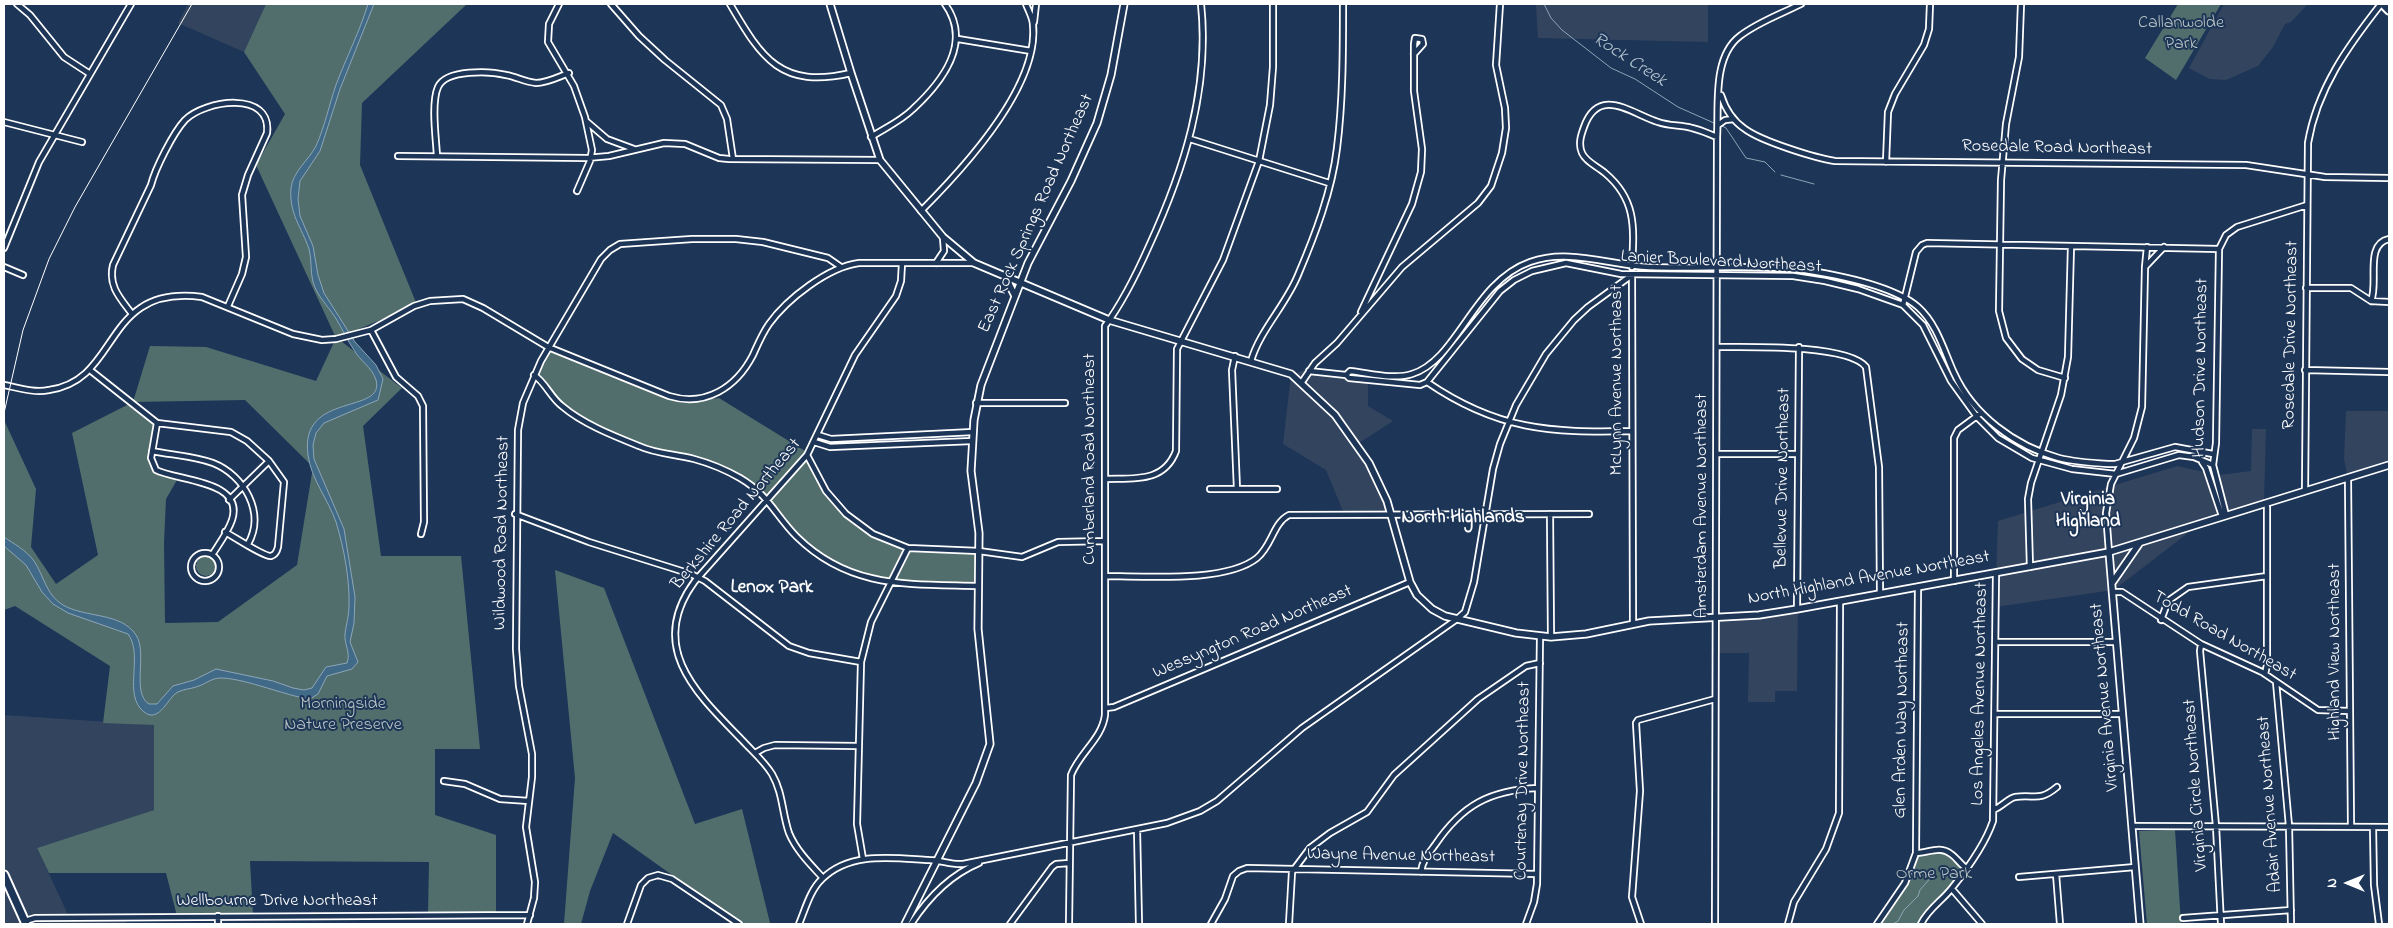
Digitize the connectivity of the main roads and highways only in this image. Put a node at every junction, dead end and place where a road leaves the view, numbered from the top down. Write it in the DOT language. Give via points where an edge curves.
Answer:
graph roads {
  1 [pos="2382,4"];
  2 [pos="2389,10"];
  3 [pos="4,874"];
  4 [pos="26,922"];
  1 -- 2 [label="main road"];
  3 -- 4 [label="main road"];
}
